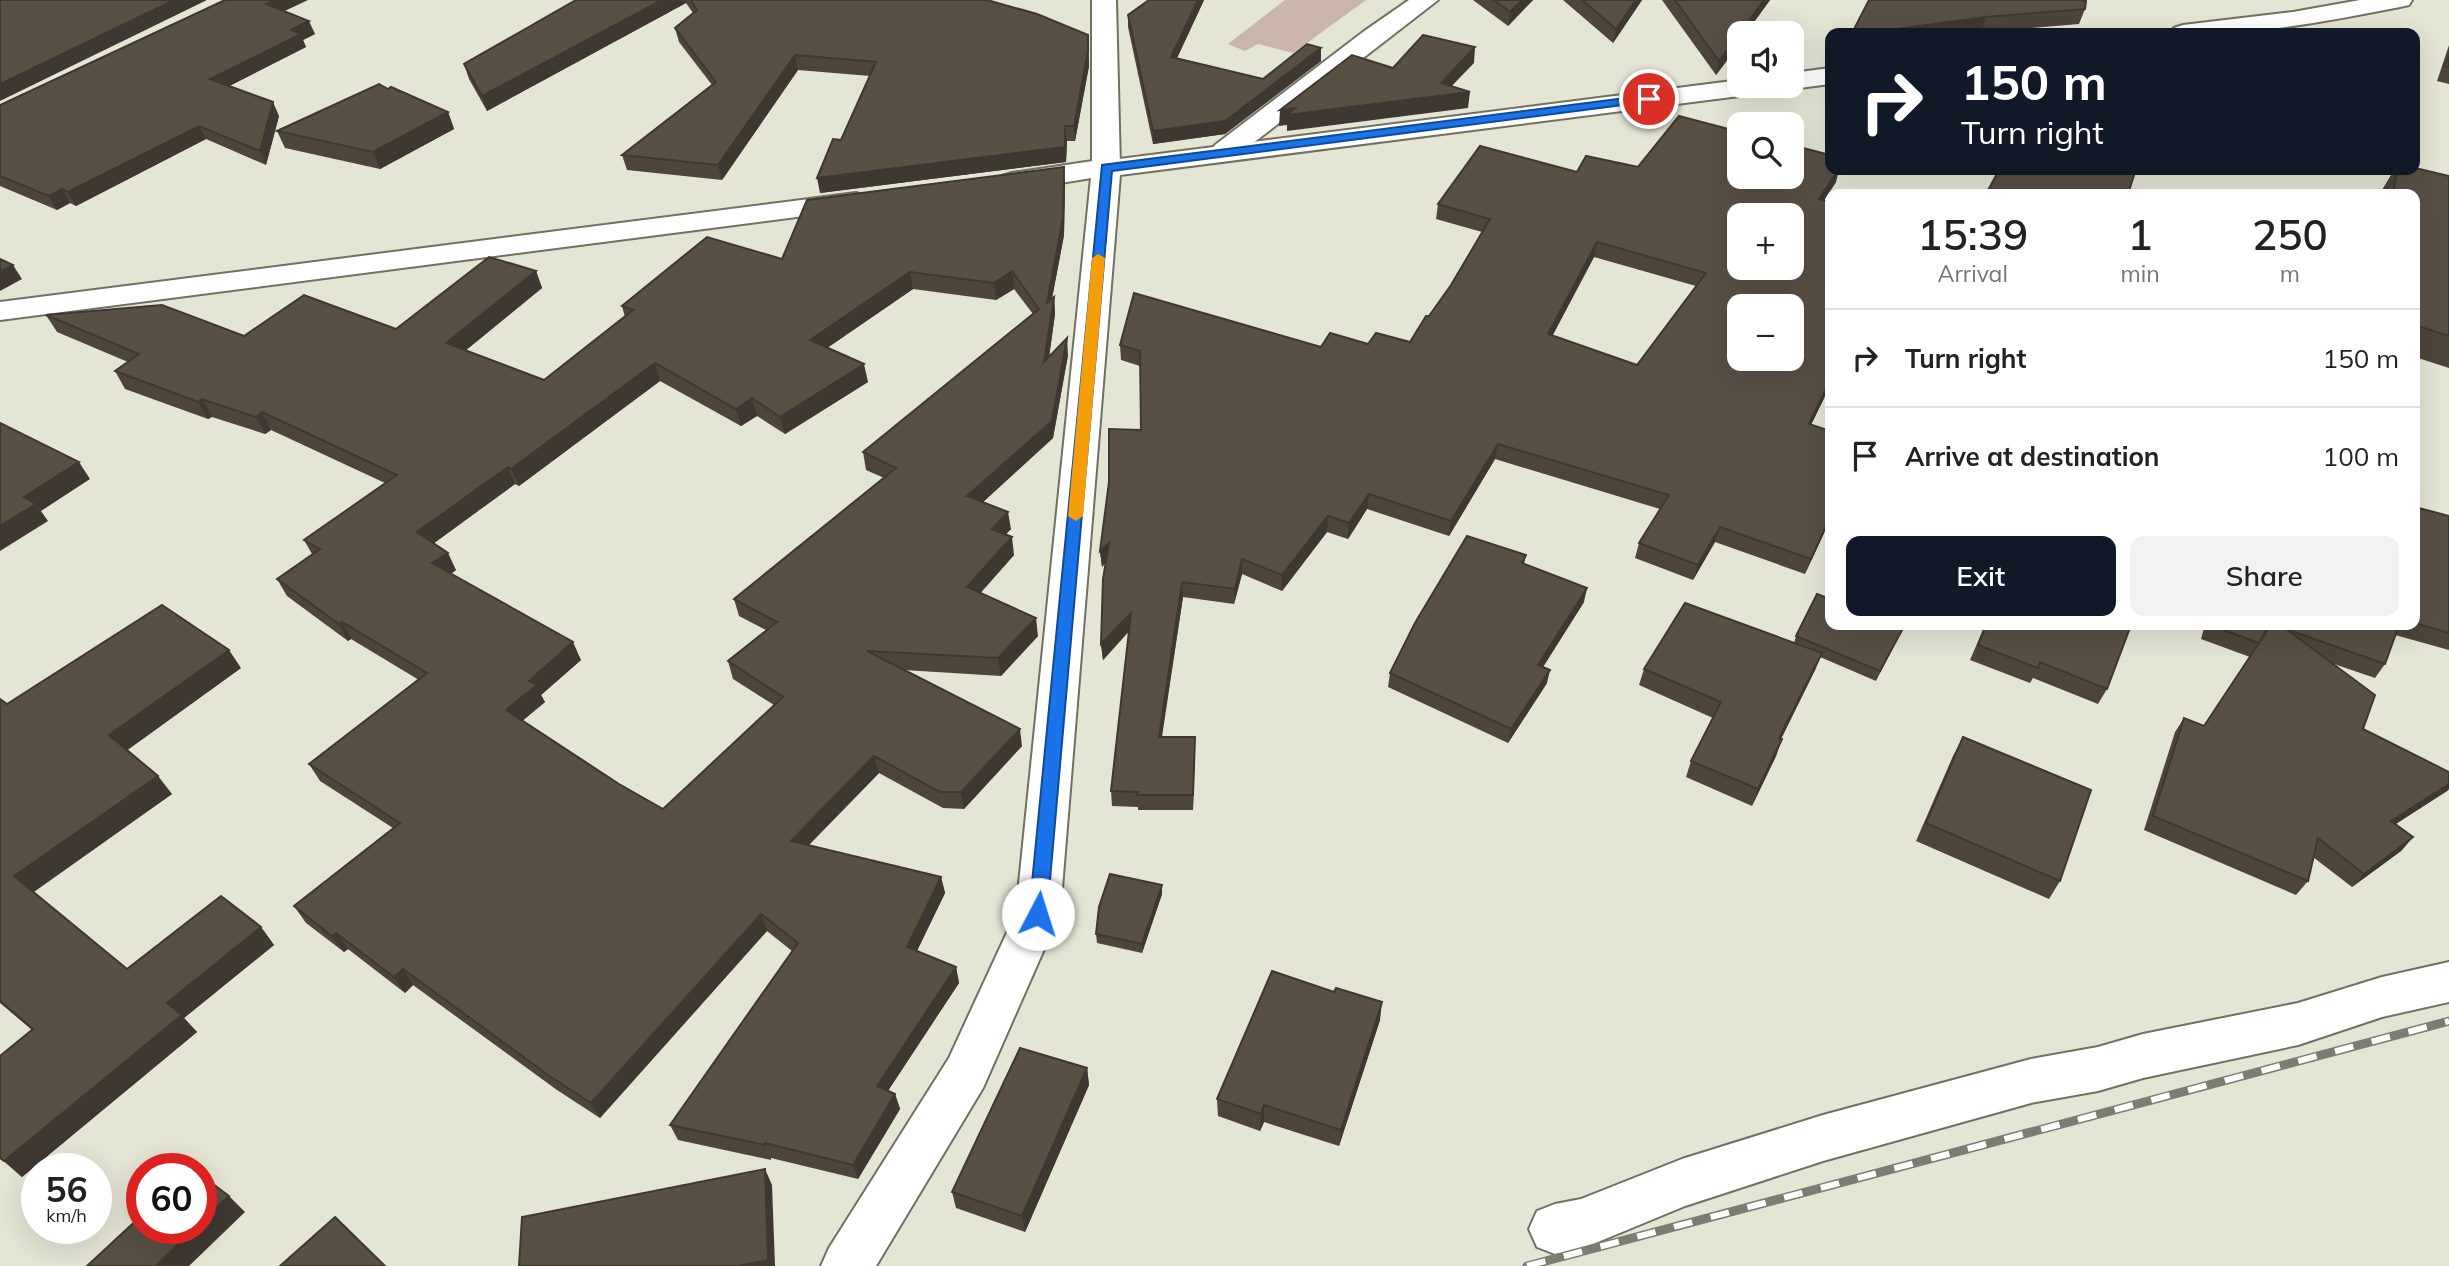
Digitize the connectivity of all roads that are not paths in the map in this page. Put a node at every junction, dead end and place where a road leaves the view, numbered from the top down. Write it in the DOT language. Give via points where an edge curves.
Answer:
graph roads {
  1 [pos="1104,0"];
  2 [pos="1426,0"];
  3 [pos="2400,0"];
  4 [pos="2225,28"];
  5 [pos="1825,77"];
  6 [pos="1804,79"];
  7 [pos="1727,89"];
  8 [pos="1224,151"];
  9 [pos="1106,168"];
  10 [pos="983,186"];
  11 [pos="886,198"];
  12 [pos="0,311"];
  13 [pos="2449,982"];
  14 [pos="1555,1229"];
  15 [pos="847,1266"];
  1 -- 9 [label="main road"];
  2 -- 8 [label="main road"];
  3 -- 4 [label="main road"];
  5 -- 6 [label="main road"];
  7 -- 8 [label="main road"];
  8 -- 9 [label="main road"];
  9 -- 10 [label="main road"];
  9 -- 15 [label="main road" via="1038,914 966,1073"];
  11 -- 12 [label="main road"];
  13 -- 14 [label="main road" via="2382,997 2298,1024 2031,1081 1823,1138 1682,1183 1581,1224"];
}
